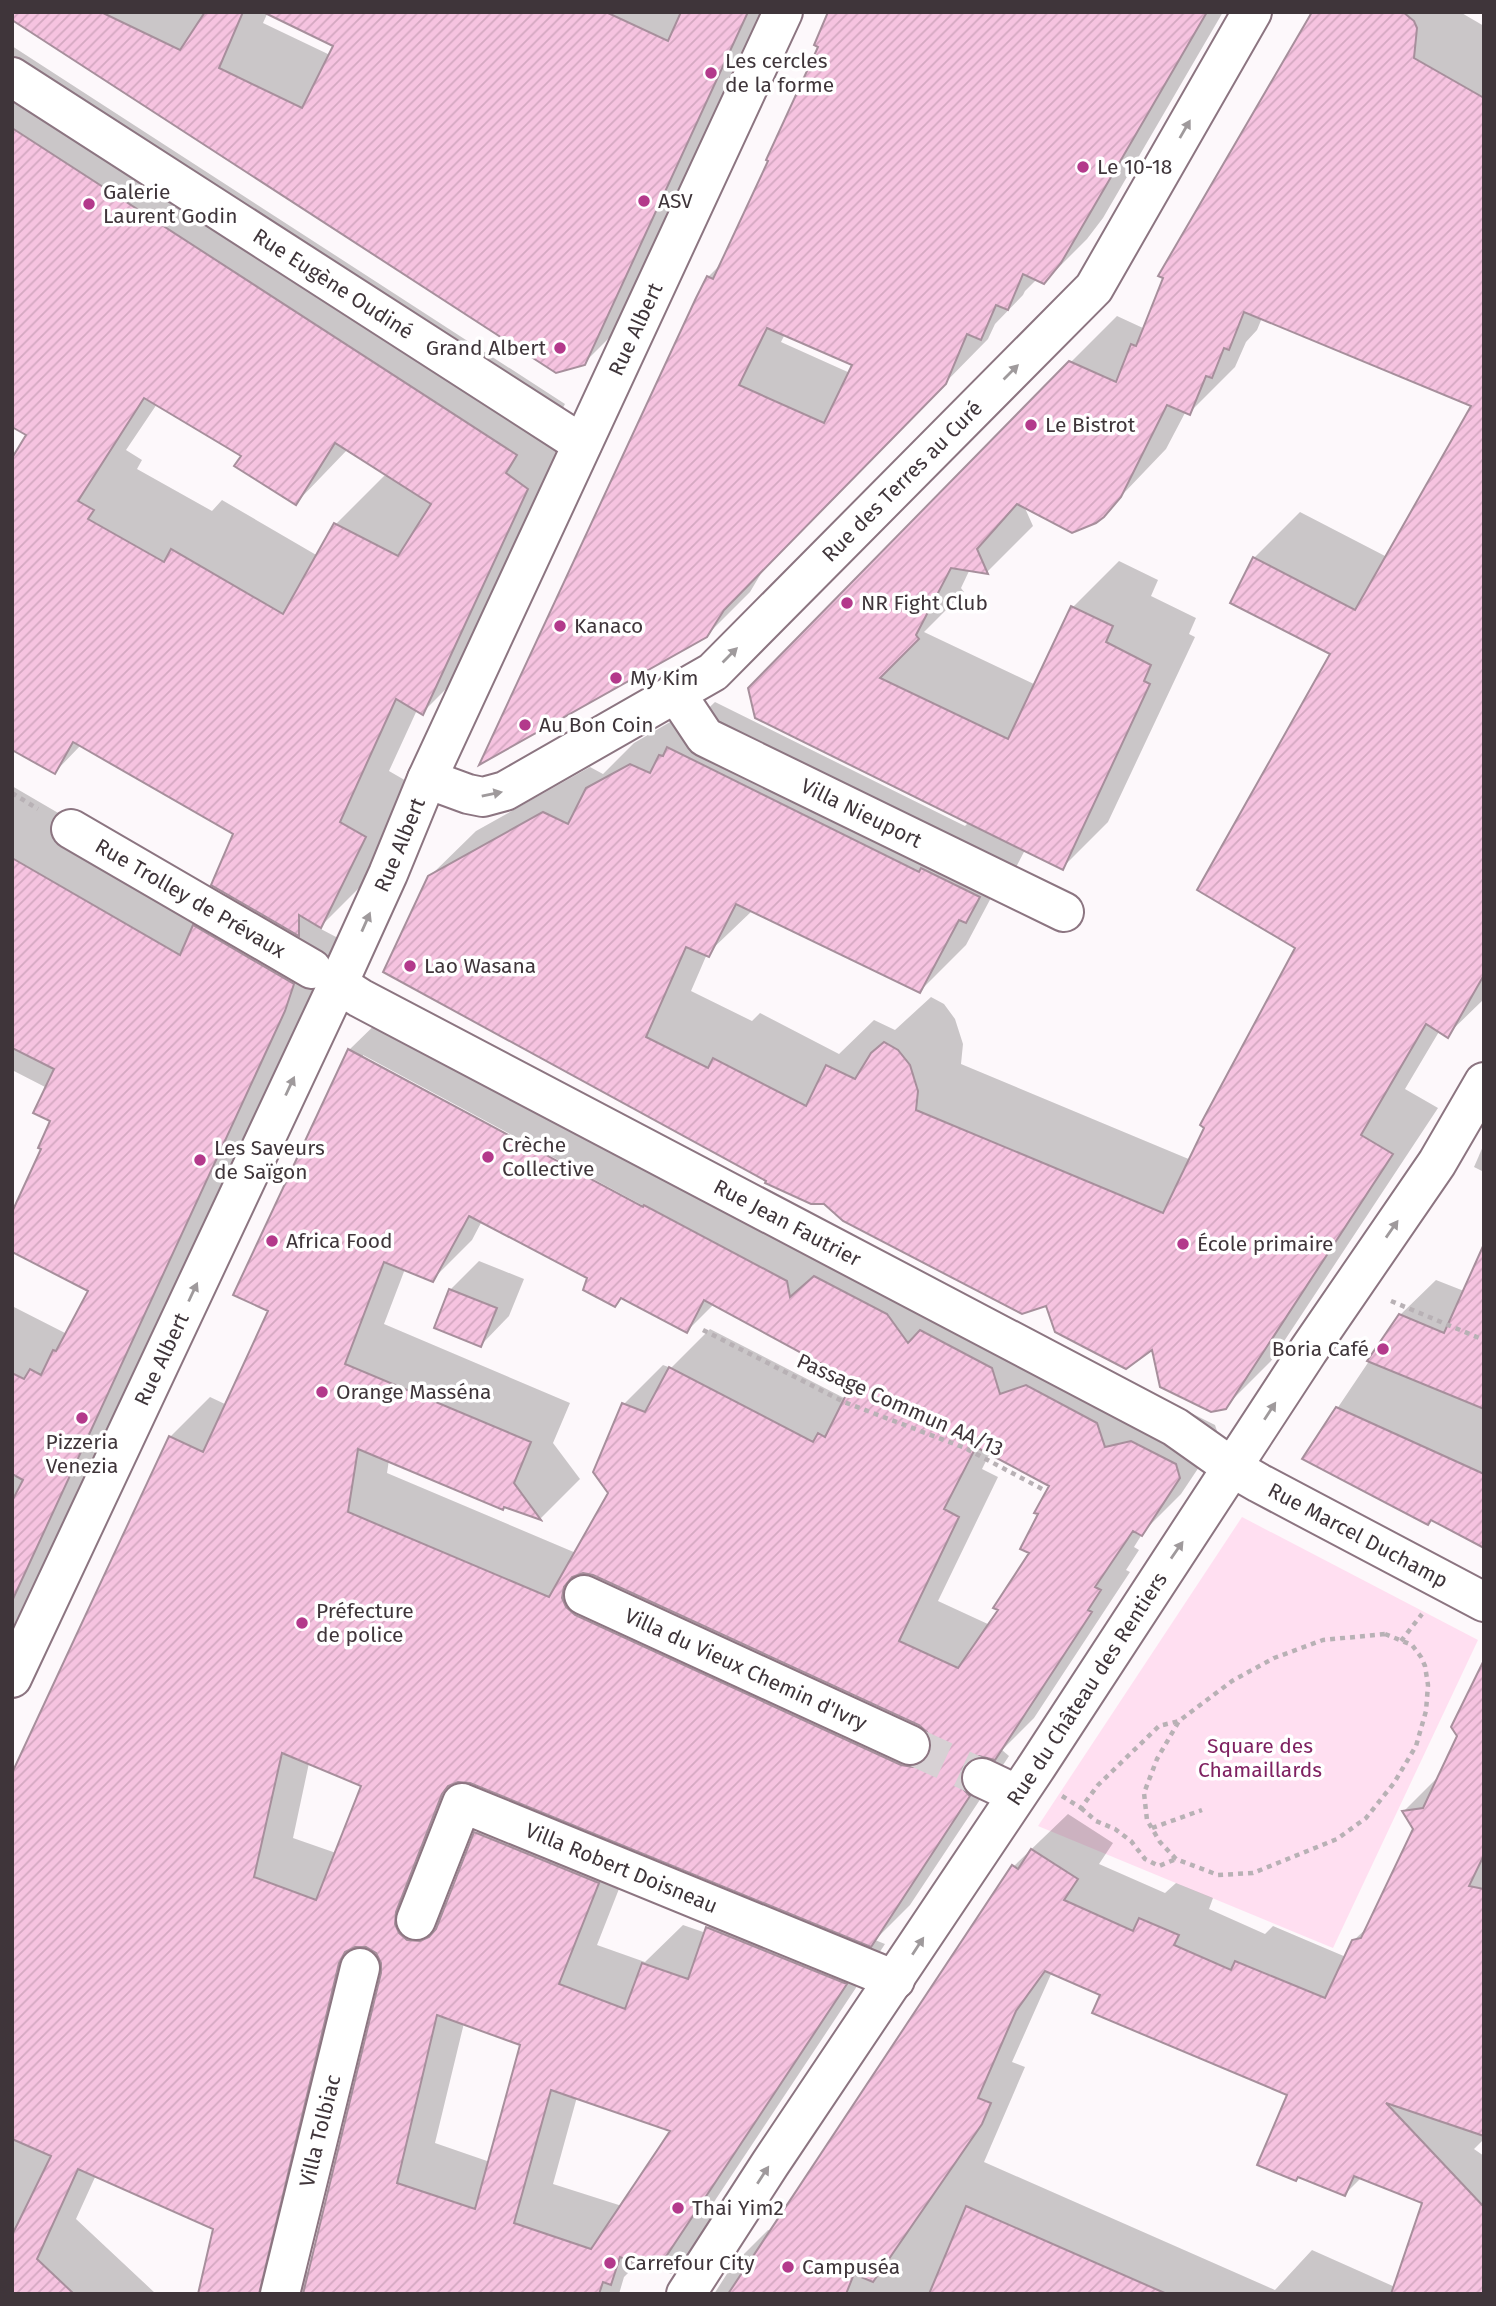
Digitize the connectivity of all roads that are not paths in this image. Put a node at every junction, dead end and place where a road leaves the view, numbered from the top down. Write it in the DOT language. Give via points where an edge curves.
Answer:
graph roads {
  1 [pos="783,12"];
  2 [pos="1252,12"];
  3 [pos="12,77"];
  4 [pos="582,444"];
  5 [pos="675,692"];
  6 [pos="428,779"];
  7 [pos="71,829"];
  8 [pos="1065,912"];
  9 [pos="325,976"];
  10 [pos="1484,1082"];
  11 [pos="1233,1468"];
  12 [pos="584,1595"];
  13 [pos="1484,1602"];
  14 [pos="12,1678"];
  15 [pos="910,1745"];
  16 [pos="982,1778"];
  17 [pos="1016,1794"];
  18 [pos="416,1920"];
  19 [pos="360,1968"];
  20 [pos="895,1980"];
  21 [pos="280,2294"];
  22 [pos="686,2294"];
  1 -- 4 [label="street, Rue Albert"];
  5 -- 2 [label="street, Rue des Terres au Curé, one-way" via="713,671 1094,288"];
  3 -- 4 [label="street, Rue Eugène Oudiné"];
  4 -- 6 [label="street, Rue Albert"];
  6 -- 5 [label="street, Rue des Terres au Curé, one-way" via="483,797 505,791"];
  5 -- 8 [label="street, Villa Nieuport" via="705,737"];
  9 -- 6 [label="street, Rue Albert, one-way" via="388,874"];
  7 -- 9 [label="street, Rue Trolley de Prévaux"];
  9 -- 11 [label="street, Rue Jean Fautrier" via="1175,1427"];
  14 -- 9 [label="street, Rue Albert, one-way" via="112,1465"];
  11 -- 10 [label="street, Rue du Château des Rentiers, one-way" via="1437,1163"];
  11 -- 13 [label="street, Rue Marcel Duchamp"];
  17 -- 11 [label="street, Rue du Château des Rentiers, one-way"];
  12 -- 15 [label="street, Villa du Vieux Chemin d'Ivry"];
  16 -- 17 [label="street"];
  20 -- 17 [label="street, Rue du Château des Rentiers, one-way"];
  18 -- 20 [label="street, Villa Robert Doisneau" via="462,1803"];
  19 -- 21 [label="street, Villa Tolbiac"];
  22 -- 20 [label="street, Rue du Château des Rentiers, one-way"];
}
